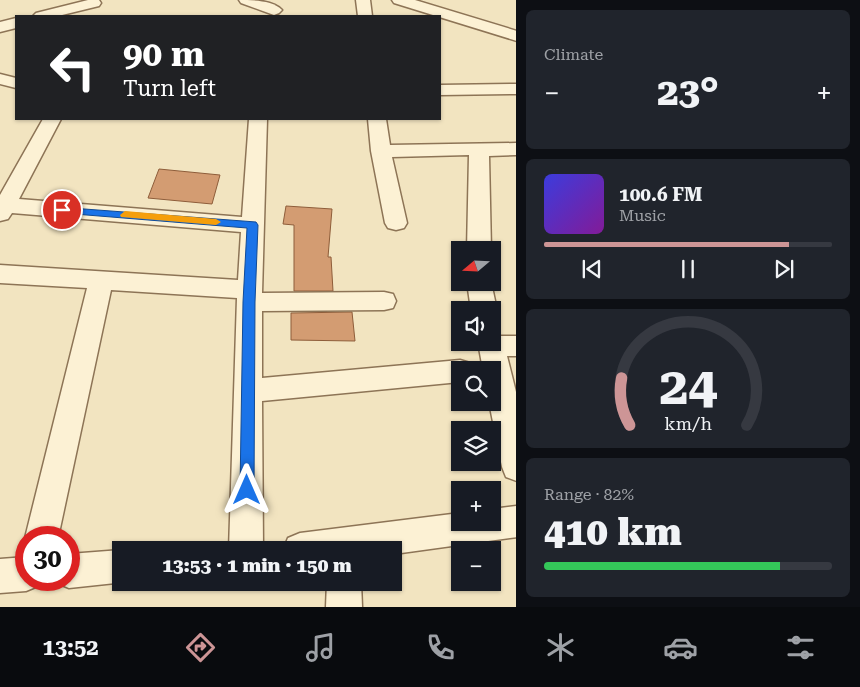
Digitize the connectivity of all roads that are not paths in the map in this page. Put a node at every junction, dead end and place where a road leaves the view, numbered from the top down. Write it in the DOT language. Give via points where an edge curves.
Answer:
graph roads {
  1 [pos="246,0"];
  2 [pos="363,0"];
  3 [pos="399,0"];
  4 [pos="94,6"];
  5 [pos="274,9"];
  6 [pos="46,15"];
  7 [pos="365,15"];
  8 [pos="15,22"];
  9 [pos="0,27"];
  10 [pos="15,27"];
  11 [pos="516,36"];
  12 [pos="0,79"];
  13 [pos="15,83"];
  14 [pos="516,89"];
  15 [pos="441,90"];
  16 [pos="51,120"];
  17 [pos="258,120"];
  18 [pos="377,120"];
  19 [pos="516,149"];
  20 [pos="381,151"];
  21 [pos="479,151"];
  22 [pos="2,208"];
  23 [pos="396,223"];
  24 [pos="252,225"];
  25 [pos="479,241"];
  26 [pos="0,274"];
  27 [pos="101,280"];
  28 [pos="249,296"];
  29 [pos="384,301"];
  30 [pos="493,354"];
  31 [pos="451,372"];
  32 [pos="248,391"];
  33 [pos="516,467"];
  34 [pos="516,521"];
  35 [pos="44,526"];
  36 [pos="246,541"];
  37 [pos="384,541"];
  38 [pos="112,568"];
  39 [pos="80,570"];
  40 [pos="15,575"];
  41 [pos="0,576"];
  42 [pos="344,591"];
  43 [pos="344,607"];
  1 -- 5 [label="street"];
  2 -- 7 [label="street"];
  3 -- 11 [label="street"];
  4 -- 6 [label="street"];
  8 -- 9 [label="street"];
  9 -- 10 [label="street"];
  12 -- 13 [label="street"];
  14 -- 15 [label="street"];
  16 -- 22 [label="street"];
  17 -- 24 [label="street"];
  18 -- 20 [label="street"];
  19 -- 21 [label="street"];
  20 -- 21 [label="street"];
  20 -- 23 [label="street"];
  21 -- 25 [label="street"];
  22 -- 24 [label="street"];
  24 -- 28 [label="street"];
  26 -- 27 [label="street"];
  27 -- 28 [label="street"];
  27 -- 35 [label="street"];
  28 -- 29 [label="street"];
  28 -- 32 [label="street"];
  30 -- 33 [label="street"];
  31 -- 32 [label="street"];
  32 -- 36 [label="street"];
  34 -- 37 [label="street"];
  38 -- 39 [label="street"];
  40 -- 41 [label="street"];
  42 -- 43 [label="street"];
}
